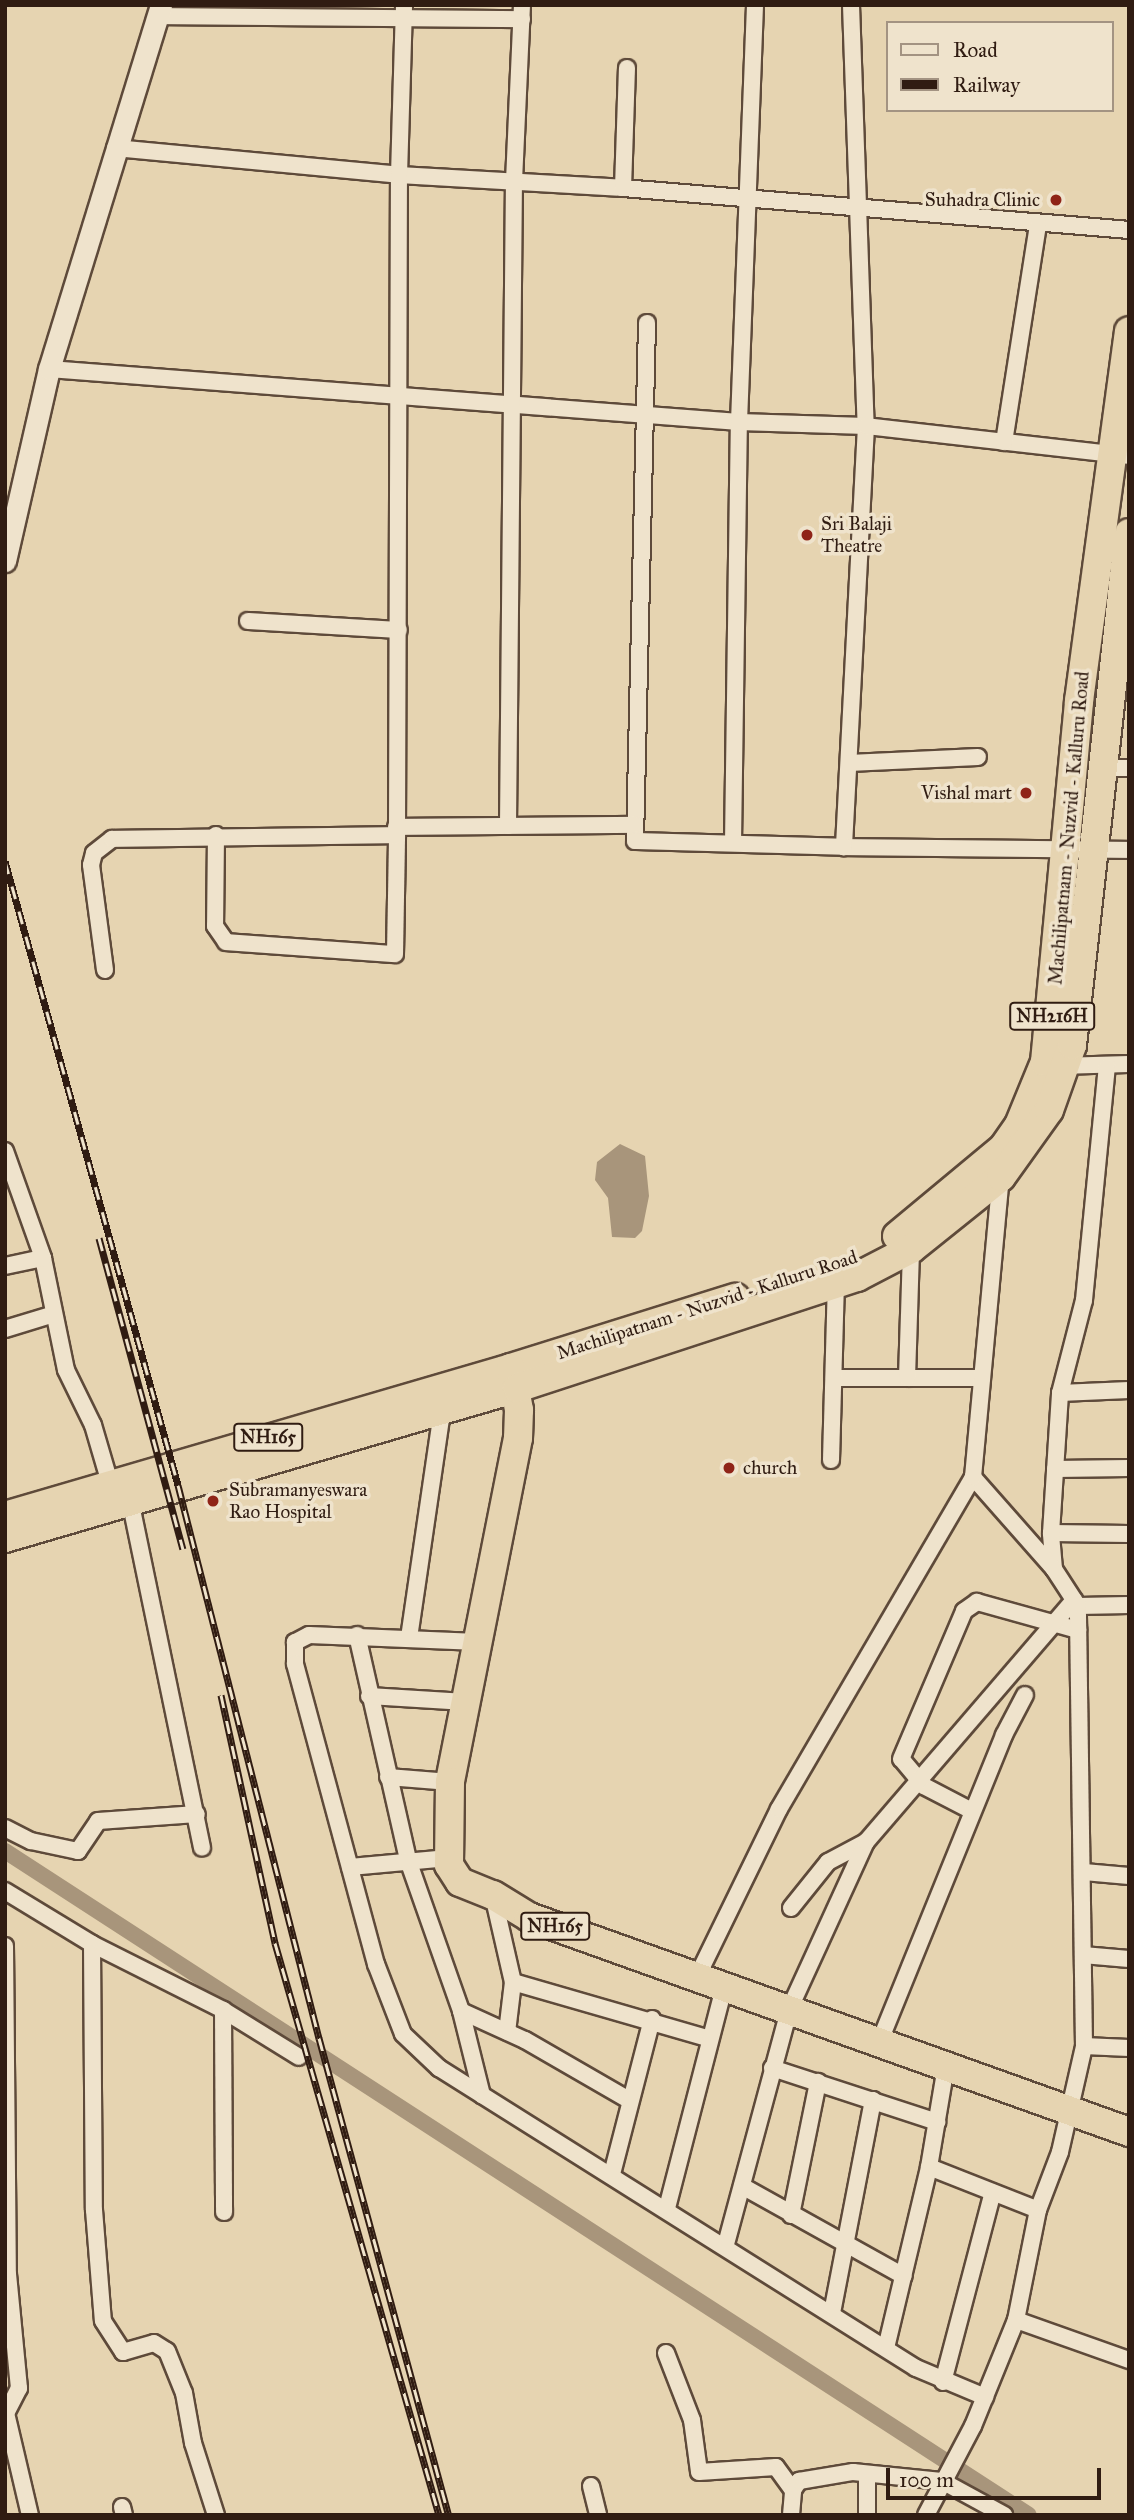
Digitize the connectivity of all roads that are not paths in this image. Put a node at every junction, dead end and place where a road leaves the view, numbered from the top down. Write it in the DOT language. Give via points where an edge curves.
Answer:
graph roads {
  1 [pos="754,5"];
  2 [pos="851,5"];
  3 [pos="160,11"];
  4 [pos="404,12"];
  5 [pos="522,12"];
  6 [pos="627,68"];
  7 [pos="115,148"];
  8 [pos="399,175"];
  9 [pos="514,181"];
  10 [pos="623,188"];
  11 [pos="747,199"];
  12 [pos="862,206"];
  13 [pos="1038,225"];
  14 [pos="1129,230"];
  15 [pos="647,323"];
  16 [pos="1129,331"];
  17 [pos="48,369"];
  18 [pos="401,394"];
  19 [pos="511,404"];
  20 [pos="644,416"];
  21 [pos="739,422"];
  22 [pos="866,426"];
  23 [pos="1004,442"];
  24 [pos="1119,455"];
  25 [pos="1129,533"];
  26 [pos="5,561"];
  27 [pos="248,621"];
  28 [pos="399,630"];
  29 [pos="1120,703"];
  30 [pos="978,757"];
  31 [pos="849,763"];
  32 [pos="1117,768"];
  33 [pos="635,825"];
  34 [pos="508,826"];
  35 [pos="397,831"];
  36 [pos="216,835"];
  37 [pos="733,843"];
  38 [pos="844,847"];
  39 [pos="1066,849"];
  40 [pos="1096,849"];
  41 [pos="1129,850"];
  42 [pos="105,970"];
  43 [pos="1129,1064"];
  44 [pos="1056,1065"];
  45 [pos="1107,1067"];
  46 [pos="5,1151"];
  47 [pos="1001,1177"];
  48 [pos="911,1249"];
  49 [pos="43,1258"];
  50 [pos="5,1266"];
  51 [pos="836,1284"];
  52 [pos="54,1314"];
  53 [pos="5,1329"];
  54 [pos="514,1378"];
  55 [pos="834,1378"];
  56 [pos="907,1378"];
  57 [pos="982,1378"];
  58 [pos="1129,1390"];
  59 [pos="1060,1394"];
  60 [pos="442,1411"];
  61 [pos="831,1460"];
  62 [pos="1129,1468"];
  63 [pos="1055,1469"];
  64 [pos="973,1477"];
  65 [pos="120,1492"];
  66 [pos="5,1516"];
  67 [pos="1051,1533"];
  68 [pos="1129,1534"];
  69 [pos="5,1538"];
  70 [pos="1054,1569"];
  71 [pos="1076,1603"];
  72 [pos="1129,1605"];
  73 [pos="1054,1623"];
  74 [pos="1078,1630"];
  75 [pos="357,1636"];
  76 [pos="409,1638"];
  77 [pos="478,1642"];
  78 [pos="1024,1695"];
  79 [pos="369,1696"];
  80 [pos="466,1702"];
  81 [pos="388,1777"];
  82 [pos="920,1780"];
  83 [pos="450,1782"];
  84 [pos="972,1811"];
  85 [pos="197,1814"];
  86 [pos="5,1828"];
  87 [pos="866,1842"];
  88 [pos="202,1848"];
  89 [pos="449,1858"];
  90 [pos="409,1863"];
  91 [pos="350,1867"];
  92 [pos="1084,1872"];
  93 [pos="1129,1876"];
  94 [pos="5,1891"];
  95 [pos="493,1895"];
  96 [pos="791,1908"];
  97 [pos="92,1944"];
  98 [pos="5,1946"];
  99 [pos="1083,1955"];
  100 [pos="1129,1959"];
  101 [pos="697,1977"];
  102 [pos="513,1982"];
  103 [pos="724,1987"];
  104 [pos="223,2010"];
  105 [pos="789,2010"];
  106 [pos="461,2011"];
  107 [pos="652,2019"];
  108 [pos="507,2032"];
  109 [pos="710,2039"];
  110 [pos="879,2043"];
  111 [pos="1084,2046"];
  112 [pos="1129,2048"];
  113 [pos="299,2057"];
  114 [pos="946,2067"];
  115 [pos="772,2068"];
  116 [pos="818,2082"];
  117 [pos="482,2095"];
  118 [pos="629,2100"];
  119 [pos="873,2100"];
  120 [pos="1069,2111"];
  121 [pos="937,2122"];
  122 [pos="1129,2132"];
  123 [pos="929,2167"];
  124 [pos="612,2174"];
  125 [pos="741,2186"];
  126 [pos="993,2192"];
  127 [pos="667,2208"];
  128 [pos="1038,2210"];
  129 [pos="224,2212"];
  130 [pos="791,2215"];
  131 [pos="726,2245"];
  132 [pos="846,2247"];
  133 [pos="904,2276"];
  134 [pos="832,2313"];
  135 [pos="1016,2320"];
  136 [pos="886,2348"];
  137 [pos="666,2353"];
  138 [pos="1129,2360"];
  139 [pos="943,2382"];
  140 [pos="985,2397"];
  141 [pos="867,2474"];
  142 [pos="946,2476"];
  143 [pos="591,2486"];
  144 [pos="793,2490"];
  145 [pos="30,2515"];
  146 [pos="216,2515"];
  147 [pos="598,2515"];
  148 [pos="791,2515"];
  149 [pos="867,2515"];
  150 [pos="926,2515"];
  151 [pos="1004,2515"];
  1 -- 11 [label="street"];
  2 -- 12 [label="street"];
  3 -- 4 [label="street"];
  3 -- 7 [label="street"];
  4 -- 5 [label="street"];
  4 -- 8 [label="street"];
  5 -- 9 [label="street"];
  6 -- 10 [label="street"];
  7 -- 8 [label="street"];
  7 -- 17 [label="street"];
  8 -- 9 [label="street"];
  8 -- 18 [label="street"];
  9 -- 10 [label="street"];
  9 -- 19 [label="street"];
  10 -- 11 [label="street"];
  11 -- 12 [label="street"];
  11 -- 21 [label="street"];
  12 -- 13 [label="street"];
  12 -- 22 [label="street"];
  13 -- 14 [label="street"];
  13 -- 23 [label="street"];
  15 -- 20 [label="street"];
  16 -- 24 [label="highway, Machilipatnam - Nuzvid - Kalluru Road / NH216H"];
  17 -- 18 [label="street"];
  17 -- 26 [label="street"];
  18 -- 19 [label="street"];
  18 -- 28 [label="street"];
  19 -- 20 [label="street"];
  19 -- 34 [label="street"];
  20 -- 21 [label="street"];
  20 -- 33 [label="street"];
  21 -- 22 [label="street"];
  21 -- 37 [label="street"];
  22 -- 23 [label="street"];
  22 -- 31 [label="street"];
  23 -- 24 [label="street"];
  24 -- 39 [label="highway, Machilipatnam - Nuzvid - Kalluru Road / NH216H"];
  25 -- 29 [label="highway, Machilipatnam - Nuzvid - Kalluru Road / NH216H"];
  27 -- 28 [label="street"];
  28 -- 35 [label="street"];
  29 -- 32 [label="highway, Machilipatnam - Nuzvid - Kalluru Road / NH216H"];
  30 -- 31 [label="street"];
  31 -- 38 [label="street"];
  32 -- 40 [label="highway, Machilipatnam - Nuzvid - Kalluru Road / NH216H"];
  33 -- 34 [label="street"];
  33 -- 37 [label="street" via="635,841"];
  34 -- 35 [label="street"];
  35 -- 36 [label="street"];
  35 -- 36 [label="street" via="395,954 226,943 215,926"];
  36 -- 42 [label="street" via="112,839 94,853 91,865"];
  37 -- 38 [label="street"];
  38 -- 39 [label="street"];
  39 -- 40 [label="street"];
  39 -- 44 [label="highway, Machilipatnam - Nuzvid - Kalluru Road / NH216H"];
  40 -- 41 [label="street"];
  40 -- 44 [label="highway, Machilipatnam - Nuzvid - Kalluru Road / NH216H"];
  43 -- 45 [label="street"];
  44 -- 45 [label="street"];
  44 -- 47 [label="highway, Machilipatnam - Nuzvid - Kalluru Road / NH216H" via="1035,1134"];
  44 -- 54 [label="highway, Machilipatnam - Nuzvid - Kalluru Road / NH216H" via="1003,1148 940,1204 882,1245 831,1268"];
  45 -- 59 [label="street" via="1084,1300"];
  46 -- 49 [label="street"];
  47 -- 48 [label="highway, Machilipatnam - Nuzvid - Kalluru Road / NH216H"];
  47 -- 57 [label="street"];
  48 -- 51 [label="highway, Machilipatnam - Nuzvid - Kalluru Road / NH216H"];
  48 -- 56 [label="street"];
  49 -- 50 [label="street"];
  49 -- 52 [label="street"];
  51 -- 54 [label="highway, Machilipatnam - Nuzvid - Kalluru Road / NH216H"];
  51 -- 55 [label="street"];
  52 -- 53 [label="street"];
  52 -- 65 [label="street" via="66,1370"];
  54 -- 60 [label="highway, NH165"];
  54 -- 65 [label="highway, NH165"];
  54 -- 77 [label="highway" via="518,1438"];
  55 -- 56 [label="street"];
  55 -- 61 [label="street"];
  56 -- 57 [label="street"];
  57 -- 64 [label="street"];
  58 -- 59 [label="street"];
  59 -- 63 [label="street"];
  60 -- 65 [label="highway, NH165"];
  60 -- 76 [label="street"];
  62 -- 63 [label="street"];
  63 -- 67 [label="street"];
  64 -- 70 [label="street"];
  64 -- 101 [label="street" via="779,1809"];
  65 -- 66 [label="highway, NH165"];
  65 -- 69 [label="highway, NH165"];
  65 -- 85 [label="street"];
  67 -- 68 [label="street"];
  67 -- 70 [label="street"];
  70 -- 71 [label="street"];
  71 -- 72 [label="street"];
  71 -- 73 [label="street"];
  71 -- 74 [label="street"];
  73 -- 74 [label="street"];
  73 -- 82 [label="street"];
  73 -- 82 [label="street" via="977,1602 964,1611 901,1759"];
  74 -- 92 [label="street"];
  75 -- 76 [label="street"];
  75 -- 79 [label="street"];
  75 -- 91 [label="street" via="300,1637 294,1651"];
  76 -- 77 [label="street"];
  77 -- 80 [label="highway"];
  78 -- 84 [label="street"];
  79 -- 80 [label="street"];
  79 -- 81 [label="street"];
  80 -- 83 [label="highway"];
  81 -- 83 [label="street"];
  81 -- 90 [label="street"];
  82 -- 84 [label="street"];
  82 -- 87 [label="street"];
  83 -- 89 [label="highway"];
  84 -- 110 [label="street"];
  85 -- 86 [label="street" via="98,1821 78,1851 31,1840"];
  85 -- 88 [label="street"];
  87 -- 96 [label="street" via="828,1862"];
  87 -- 105 [label="street"];
  89 -- 90 [label="street"];
  89 -- 95 [label="highway, NH165" via="460,1882"];
  90 -- 91 [label="street"];
  90 -- 106 [label="street"];
  91 -- 117 [label="street" via="380,1976 403,2034 421,2055"];
  92 -- 93 [label="street"];
  92 -- 99 [label="street"];
  94 -- 97 [label="street"];
  95 -- 101 [label="highway, NH165" via="529,1917"];
  95 -- 102 [label="street"];
  97 -- 104 [label="street"];
  97 -- 146 [label="street" via="94,2210 103,2321 123,2351 154,2343 167,2351 184,2393 193,2443"];
  98 -- 145 [label="street" via="8,2274 19,2388 6,2413"];
  99 -- 100 [label="street"];
  99 -- 111 [label="street"];
  101 -- 103 [label="highway, NH165"];
  102 -- 107 [label="street"];
  102 -- 108 [label="street"];
  103 -- 105 [label="highway, NH165"];
  103 -- 109 [label="street"];
  104 -- 113 [label="street"];
  104 -- 129 [label="street"];
  105 -- 110 [label="highway, NH165"];
  105 -- 115 [label="street"];
  106 -- 108 [label="street"];
  106 -- 117 [label="street"];
  107 -- 109 [label="street"];
  107 -- 118 [label="street"];
  108 -- 118 [label="street"];
  109 -- 127 [label="street"];
  110 -- 114 [label="highway, NH165"];
  111 -- 112 [label="street"];
  111 -- 120 [label="street"];
  114 -- 120 [label="highway, NH165"];
  114 -- 121 [label="street"];
  115 -- 116 [label="street"];
  115 -- 125 [label="street"];
  116 -- 119 [label="street"];
  116 -- 130 [label="street"];
  117 -- 124 [label="street"];
  118 -- 124 [label="street"];
  119 -- 121 [label="street"];
  119 -- 132 [label="street"];
  120 -- 122 [label="highway, NH165"];
  120 -- 128 [label="street"];
  121 -- 123 [label="street"];
  123 -- 126 [label="street"];
  123 -- 133 [label="street"];
  124 -- 127 [label="street"];
  125 -- 130 [label="street"];
  125 -- 131 [label="street"];
  126 -- 128 [label="street"];
  126 -- 139 [label="street"];
  127 -- 131 [label="street"];
  128 -- 135 [label="street"];
  130 -- 132 [label="street"];
  131 -- 134 [label="street"];
  132 -- 133 [label="street"];
  132 -- 134 [label="street"];
  133 -- 136 [label="street"];
  134 -- 136 [label="street"];
  135 -- 138 [label="street"];
  135 -- 140 [label="street"];
  136 -- 139 [label="street"];
  137 -- 144 [label="street" via="692,2420 699,2472 776,2467"];
  139 -- 140 [label="street"];
  140 -- 142 [label="street"];
  141 -- 142 [label="street"];
  141 -- 144 [label="street" via="816,2476 799,2481"];
  141 -- 149 [label="street"];
  142 -- 150 [label="street"];
  142 -- 151 [label="street"];
  143 -- 147 [label="street"];
  144 -- 148 [label="street"];
}
